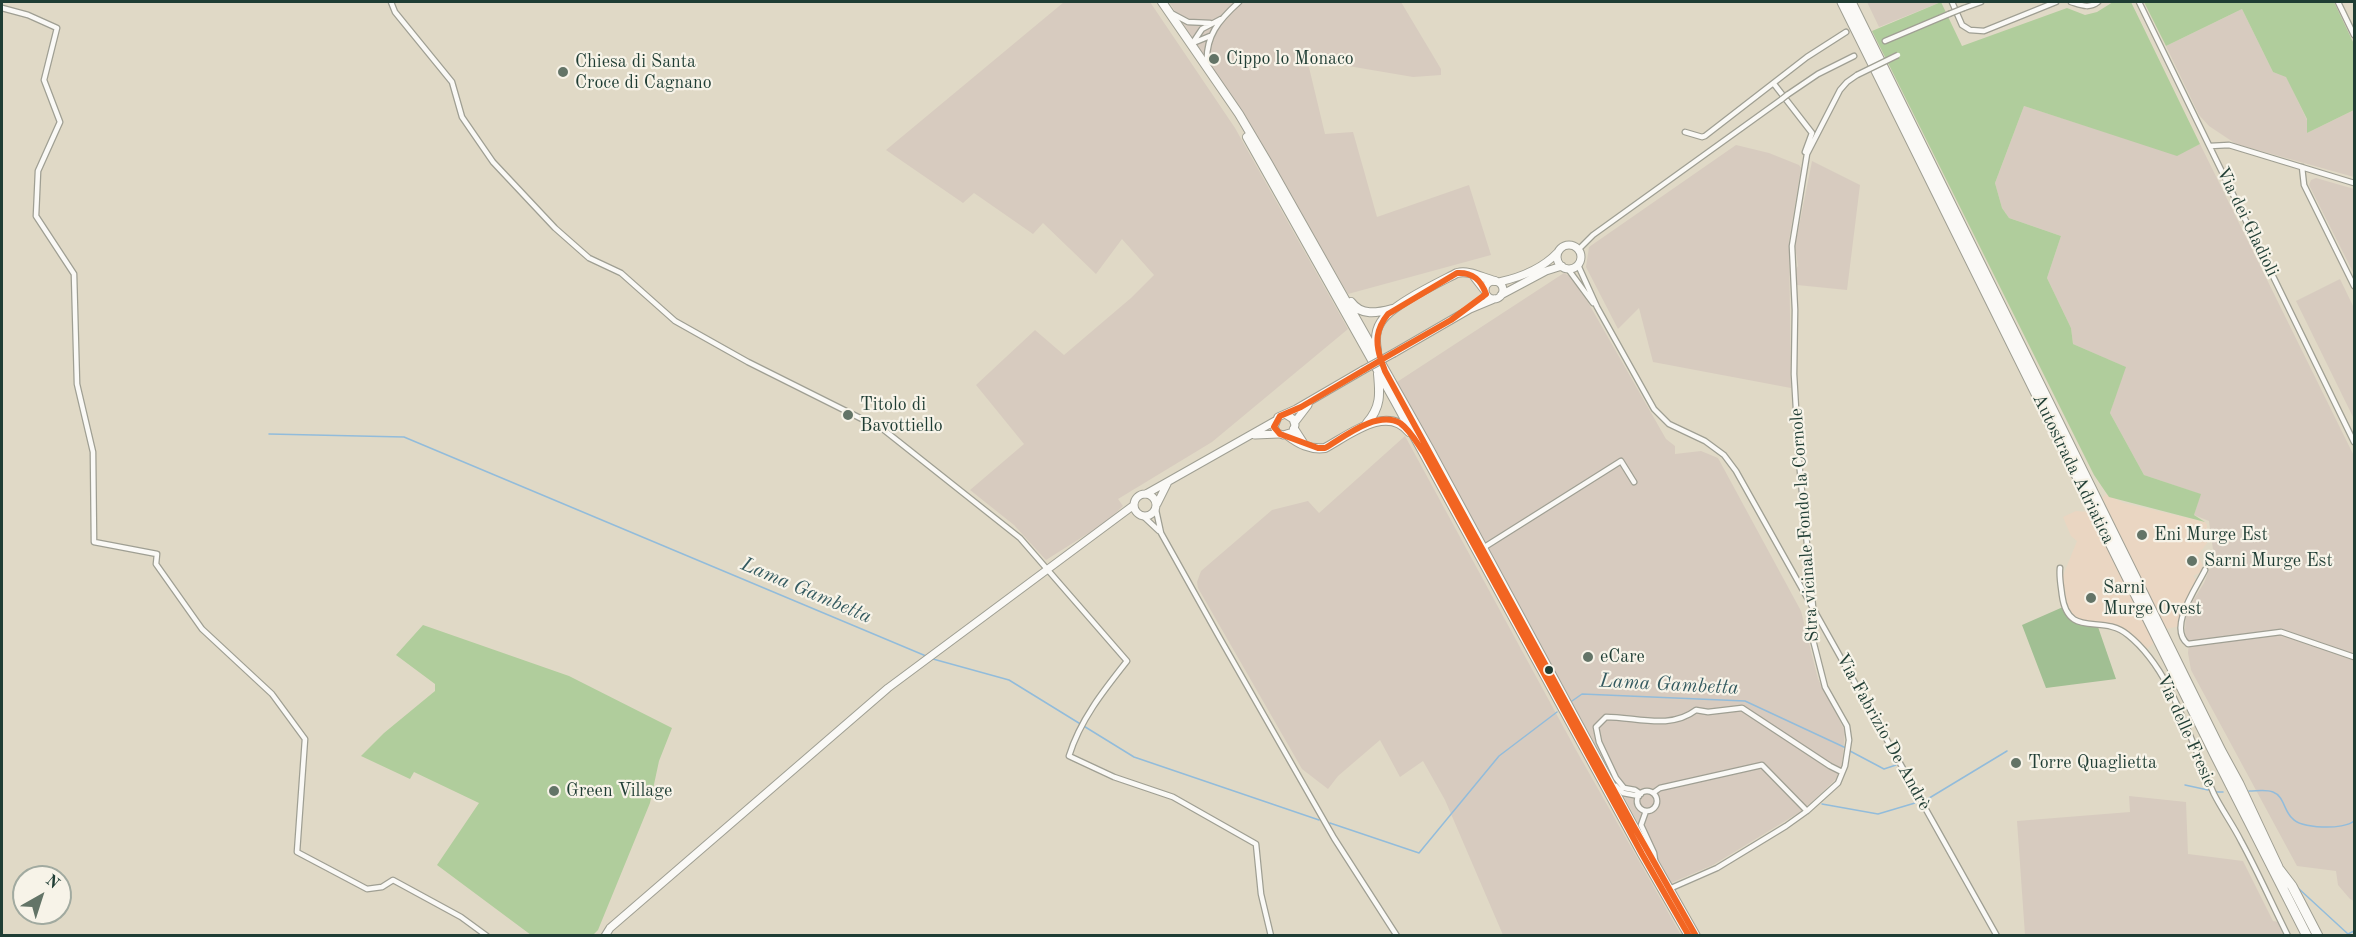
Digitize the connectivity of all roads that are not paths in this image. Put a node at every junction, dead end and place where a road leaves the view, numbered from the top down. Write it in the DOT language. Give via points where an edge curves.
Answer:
graph roads {
  1 [pos="391,2"];
  2 [pos="1162,2"];
  3 [pos="1239,2"];
  4 [pos="1842,2"];
  5 [pos="1851,2"];
  6 [pos="1952,2"];
  7 [pos="1981,2"];
  8 [pos="2056,2"];
  9 [pos="2071,2"];
  10 [pos="2098,2"];
  11 [pos="2139,2"];
  12 [pos="2338,2"];
  13 [pos="2,8"];
  14 [pos="1169,11"];
  15 [pos="1221,19"];
  16 [pos="1210,23"];
  17 [pos="1846,32"];
  18 [pos="1211,34"];
  19 [pos="2355,35"];
  20 [pos="1885,41"];
  21 [pos="1192,44"];
  22 [pos="1898,55"];
  23 [pos="1854,56"];
  24 [pos="1207,68"];
  25 [pos="1214,78"];
  26 [pos="1774,84"];
  27 [pos="1685,132"];
  28 [pos="2210,146"];
  29 [pos="1807,154"];
  30 [pos="2302,167"];
  31 [pos="2355,183"];
  32 [pos="1578,250"];
  33 [pos="1558,252"];
  34 [pos="1578,265"];
  35 [pos="1565,268"];
  36 [pos="1473,274"];
  37 [pos="1497,281"];
  38 [pos="2355,286"];
  39 [pos="1341,290"];
  40 [pos="1485,291"];
  41 [pos="1501,295"];
  42 [pos="1494,299"];
  43 [pos="1597,307"];
  44 [pos="1393,309"];
  45 [pos="1470,309"];
  46 [pos="1381,370"];
  47 [pos="1312,400"];
  48 [pos="1285,414"];
  49 [pos="1275,421"];
  50 [pos="1295,425"];
  51 [pos="1364,427"];
  52 [pos="1249,435"];
  53 [pos="1283,435"];
  54 [pos="2355,442"];
  55 [pos="1306,446"];
  56 [pos="1424,453"];
  57 [pos="1168,482"];
  58 [pos="1634,482"];
  59 [pos="1146,494"];
  60 [pos="1134,505"];
  61 [pos="1156,507"];
  62 [pos="1142,515"];
  63 [pos="1117,519"];
  64 [pos="1161,533"];
  65 [pos="1483,548"];
  66 [pos="2061,568"];
  67 [pos="1047,569"];
  68 [pos="2205,570"];
  69 [pos="1813,607"];
  70 [pos="2355,657"];
  71 [pos="1603,771"];
  72 [pos="1842,772"];
  73 [pos="1653,793"];
  74 [pos="1640,795"];
  75 [pos="1646,811"];
  76 [pos="1807,811"];
  77 [pos="1656,866"];
  78 [pos="2285,878"];
  79 [pos="1669,889"];
  80 [pos="2285,894"];
  81 [pos="487,936"];
  82 [pos="605,936"];
  83 [pos="1271,936"];
  84 [pos="1397,936"];
  85 [pos="1689,936"];
  86 [pos="1696,936"];
  87 [pos="1997,936"];
  88 [pos="2288,936"];
  89 [pos="2302,936"];
  90 [pos="2307,936"];
  91 [pos="2313,936"];
  92 [pos="2318,936"];
  1 -- 67 [label="street" via="452,82 462,117 493,162 589,258 621,273 675,321 884,430 1012,531"];
  2 -- 14 [label="main road"];
  3 -- 15 [label="street"];
  4 -- 80 [label="highway, Autostrada Adriatica"];
  5 -- 78 [label="highway, Autostrada Adriatica"];
  6 -- 8 [label="street" via="1962,25 1984,31"];
  7 -- 20 [label="street, bridge"];
  9 -- 10 [label="street" via="2084,6"];
  11 -- 28 [label="street, Via dei Gladioli"];
  12 -- 19 [label="street"];
  13 -- 81 [label="street" via="57,28 44,80 60,122 38,171 36,216 74,274 77,384 93,452 94,542 157,554 156,564 202,629 272,694 305,739 297,852 367,889 382,887 393,880 461,917"];
  14 -- 16 [label="street" via="1188,22"];
  14 -- 21 [label="main road"];
  15 -- 16 [label="street"];
  15 -- 18 [label="street"];
  16 -- 21 [label="street"];
  17 -- 26 [label="street"];
  18 -- 21 [label="street"];
  18 -- 24 [label="street"];
  21 -- 24 [label="main road"];
  22 -- 29 [label="street, Stra vicinale Fondo la Cornole, bridge" via="1847,82"];
  23 -- 32 [label="street, bridge" via="1787,95 1593,235"];
  24 -- 25 [label="main road"];
  25 -- 39 [label="main road"];
  25 -- 46 [label="main road"];
  26 -- 27 [label="street" via="1705,136"];
  26 -- 29 [label="street" via="1812,133"];
  28 -- 30 [label="street" via="2229,146"];
  28 -- 54 [label="street, Via dei Gladioli"];
  29 -- 69 [label="street, Stra vicinale Fondo la Cornole" via="1792,246 1799,461"];
  30 -- 31 [label="street"];
  30 -- 38 [label="street" via="2304,185"];
  32 -- 33 [label="main road" via="1568,245"];
  32 -- 34 [label="main road"];
  33 -- 35 [label="main road" via="1558,260"];
  33 -- 37 [label="main road" via="1543,266 1519,278"];
  34 -- 35 [label="main road"];
  34 -- 43 [label="street"];
  35 -- 41 [label="main road" via="1546,271"];
  35 -- 43 [label="street"];
  36 -- 37 [label="main road"];
  36 -- 40 [label="main road"];
  36 -- 44 [label="main road" via="1457,273"];
  37 -- 40 [label="main road" via="1487,283"];
  37 -- 41 [label="main road" via="1503,289"];
  39 -- 44 [label="main road" via="1354,307 1364,312"];
  39 -- 46 [label="main road"];
  40 -- 42 [label="main road"];
  40 -- 45 [label="main road"];
  41 -- 42 [label="main road"];
  42 -- 45 [label="main road"];
  43 -- 69 [label="street, Via Fabrizio De Andrè" via="1654,409 1669,424 1724,455 1736,471"];
  44 -- 46 [label="main road" via="1376,332"];
  45 -- 47 [label="main road, bridge"];
  46 -- 51 [label="main road" via="1379,403"];
  46 -- 56 [label="main road"];
  46 -- 65 [label="main road"];
  47 -- 48 [label="main road"];
  47 -- 50 [label="main road"];
  48 -- 49 [label="main road"];
  48 -- 50 [label="main road" via="1291,416"];
  49 -- 52 [label="main road"];
  49 -- 53 [label="main road" via="1275,430"];
  50 -- 53 [label="main road"];
  50 -- 55 [label="main road"];
  51 -- 55 [label="main road" via="1325,448"];
  51 -- 56 [label="main road" via="1388,420 1397,422"];
  52 -- 53 [label="main road"];
  52 -- 57 [label="main road"];
  53 -- 55 [label="main road"];
  56 -- 85 [label="main road"];
  57 -- 59 [label="main road"];
  57 -- 61 [label="main road"];
  58 -- 65 [label="street" via="1621,461"];
  59 -- 60 [label="main road" via="1136,498"];
  59 -- 61 [label="main road" via="1152,496"];
  60 -- 62 [label="main road"];
  60 -- 63 [label="main road"];
  61 -- 62 [label="main road" via="1150,515"];
  61 -- 64 [label="street"];
  62 -- 63 [label="main road"];
  62 -- 64 [label="street"];
  63 -- 67 [label="main road"];
  64 -- 84 [label="street" via="1334,838"];
  65 -- 71 [label="main road"];
  66 -- 88 [label="street, Via delle Fresie" via="2063,607 2068,617 2122,630 2152,659 2214,794"];
  67 -- 82 [label="main road" via="888,688 688,859"];
  67 -- 83 [label="street" via="1128,661 1094,705 1069,756 1114,777 1173,797 1256,844 1261,894"];
  68 -- 70 [label="street" via="2183,608 2182,636 2188,644 2281,632"];
  69 -- 72 [label="street, Stra vicinale Fondo la Cornole" via="1811,632 1817,660 1825,687 1847,726"];
  69 -- 87 [label="street, Via Fabrizio De Andrè"];
  71 -- 74 [label="street" via="1623,793"];
  71 -- 77 [label="main road"];
  72 -- 74 [label="street" via="1742,708 1696,710 1686,718 1670,722 1606,717 1596,727 1603,753 1620,784"];
  72 -- 76 [label="street, Stra vicinale Fondo la Cornole" via="1838,783"];
  73 -- 74 [label="street"];
  73 -- 75 [label="street" via="1657,803 1653,810"];
  73 -- 76 [label="street" via="1660,788 1762,765"];
  74 -- 75 [label="street" via="1638,805"];
  75 -- 77 [label="street" via="1641,825"];
  76 -- 79 [label="street, Stra vicinale Fondo la Cornole" via="1717,868"];
  77 -- 79 [label="main road"];
  78 -- 91 [label="highway"];
  78 -- 92 [label="highway"];
  79 -- 86 [label="main road"];
  80 -- 89 [label="highway"];
  80 -- 90 [label="highway, Autostrada Adriatica"];
}
